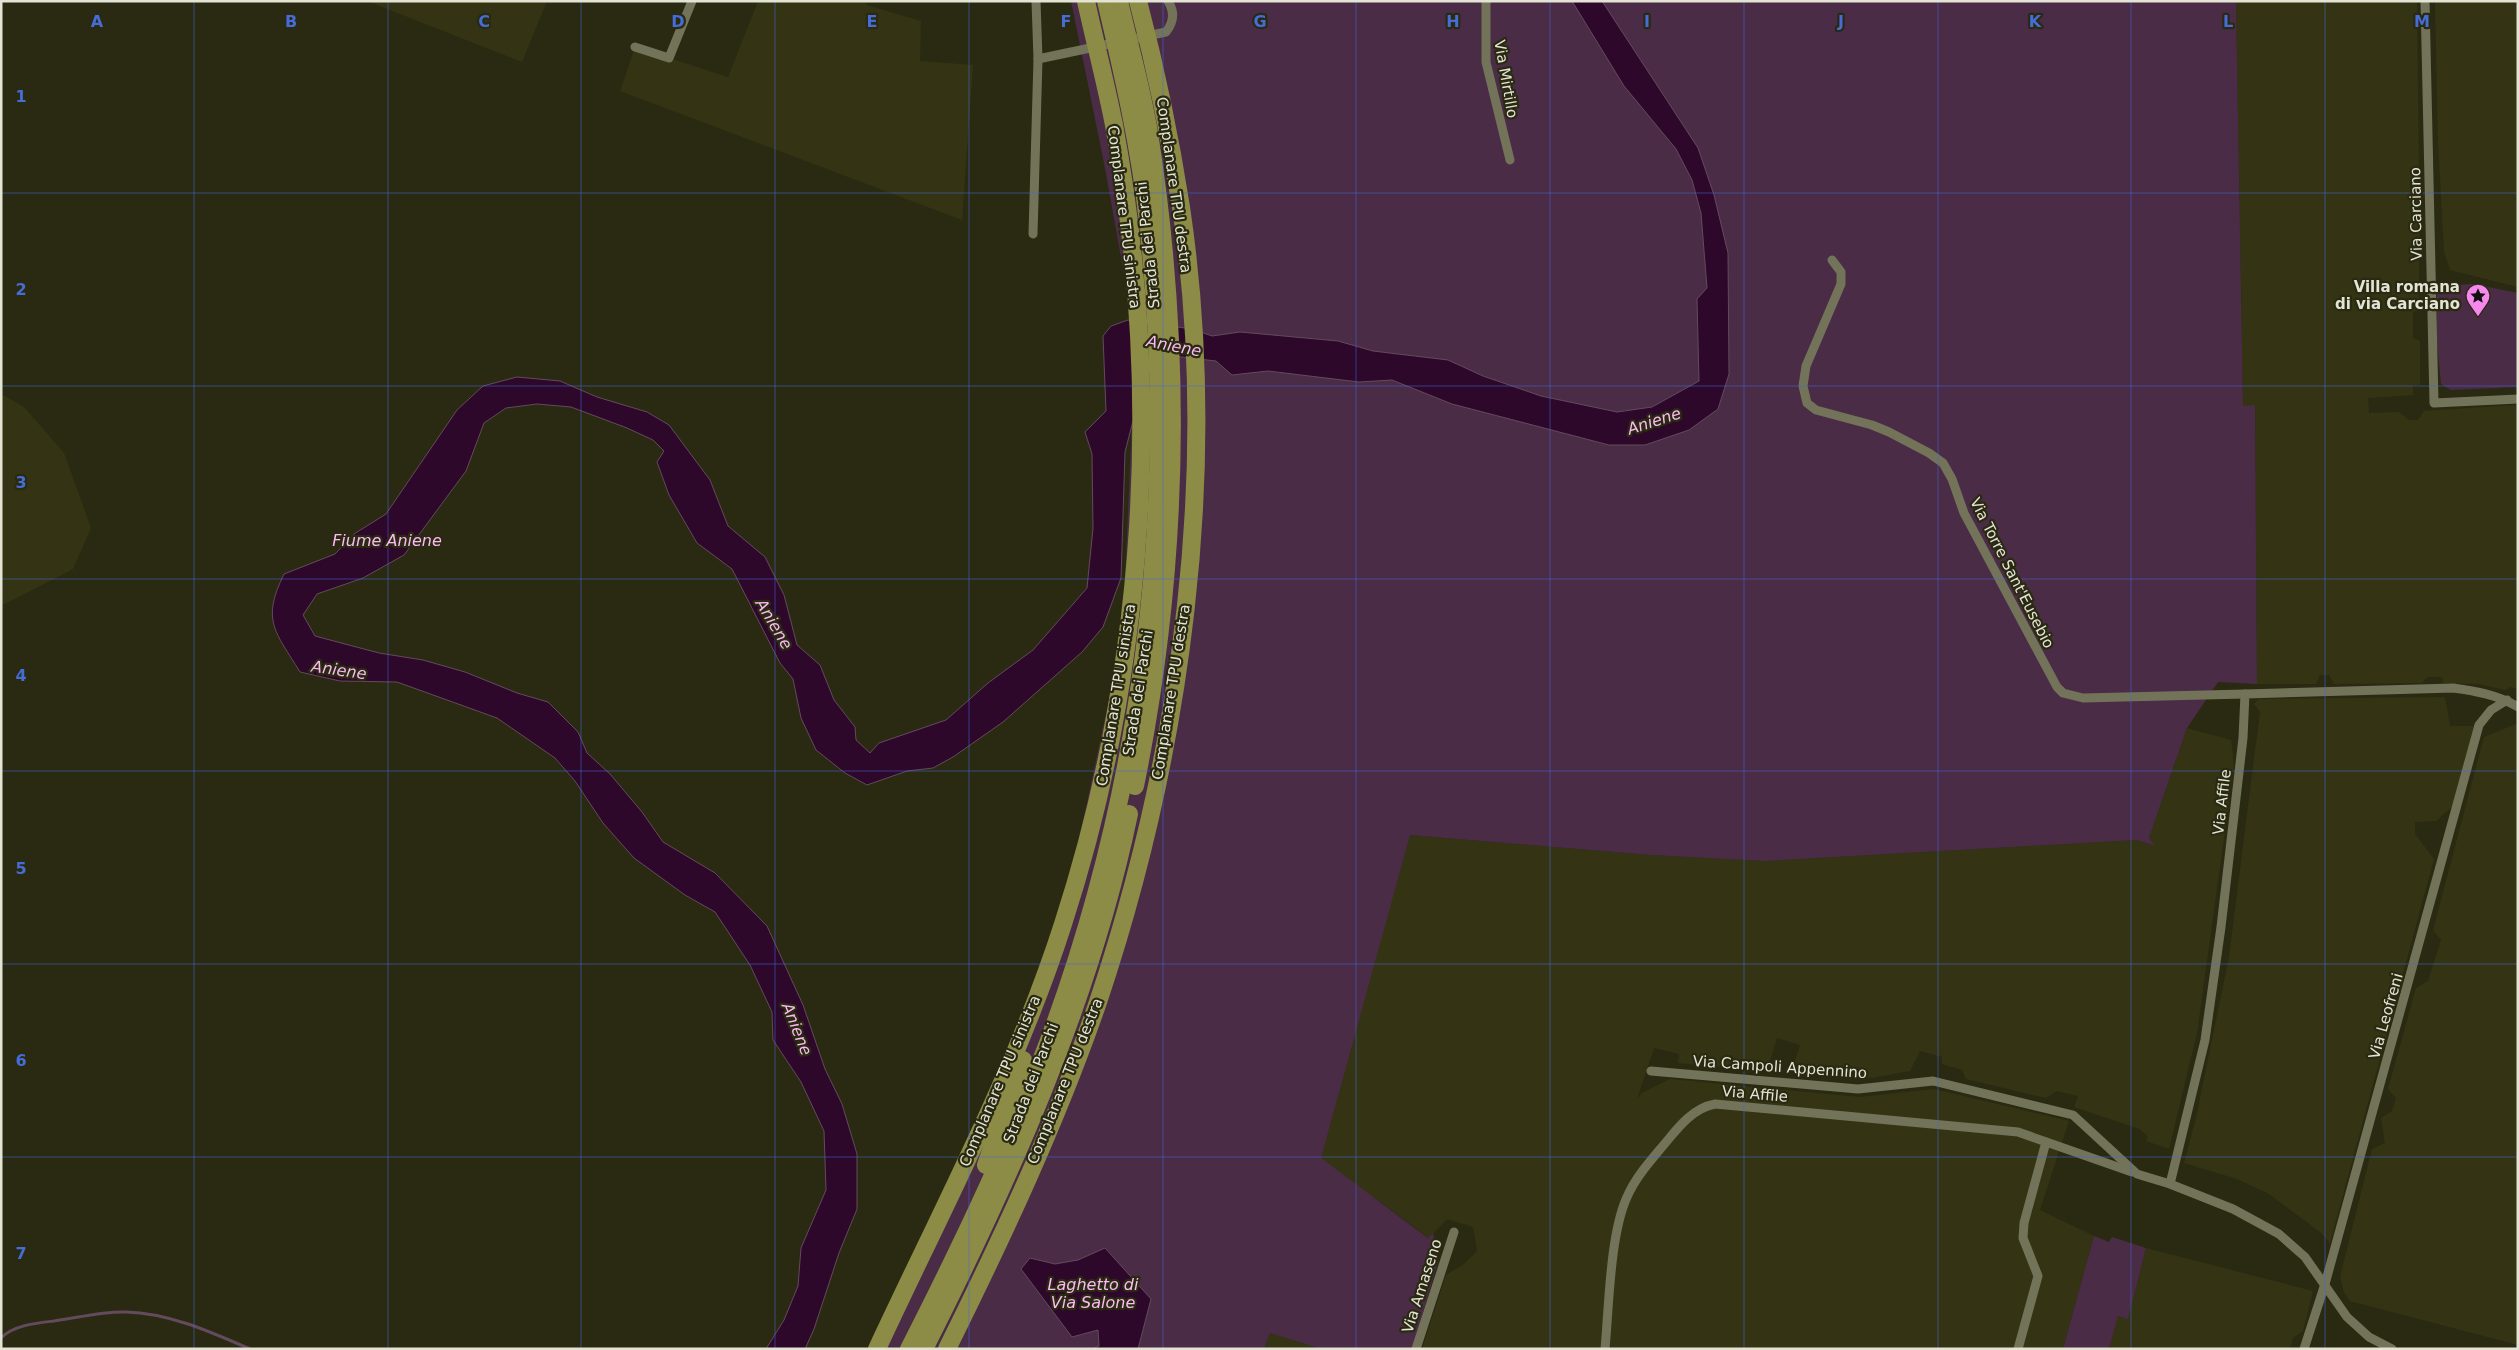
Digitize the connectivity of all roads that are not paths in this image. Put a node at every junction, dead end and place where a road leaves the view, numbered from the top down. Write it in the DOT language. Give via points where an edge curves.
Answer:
graph roads {
  1 [pos="692,1"];
  2 [pos="1036,1"];
  3 [pos="1074,1"];
  4 [pos="1086,1"];
  5 [pos="1106,1"];
  6 [pos="1120,1"];
  7 [pos="1138,1"];
  8 [pos="1146,1"];
  9 [pos="1168,1"];
  10 [pos="1486,1"];
  11 [pos="2425,1"];
  12 [pos="1095,39"];
  13 [pos="635,47"];
  14 [pos="1038,58"];
  15 [pos="1160,84"];
  16 [pos="1510,160"];
  17 [pos="1033,234"];
  18 [pos="1832,260"];
  19 [pos="1161,292"];
  20 [pos="2518,400"];
  21 [pos="1154,632"];
  22 [pos="2245,694"];
  23 [pos="2507,700"];
  24 [pos="2518,707"];
  25 [pos="1063,925"];
  26 [pos="1651,1071"];
  27 [pos="2046,1142"];
  28 [pos="2137,1174"];
  29 [pos="2170,1184"];
  30 [pos="1454,1232"];
  31 [pos="2325,1284"];
  32 [pos="878,1349"];
  33 [pos="905,1349"];
  34 [pos="910,1349"];
  35 [pos="924,1349"];
  36 [pos="947,1349"];
  37 [pos="1416,1349"];
  38 [pos="1605,1349"];
  39 [pos="2018,1349"];
  40 [pos="2304,1349"];
  41 [pos="2392,1349"];
  1 -- 13 [label="street" via="669,58"];
  2 -- 14 [label="street"];
  3 -- 12 [label="highway"];
  4 -- 12 [label="highway, Complanare TPU sinistra"];
  5 -- 19 [label="highway, Strada dei Parchi" via="1133,125"];
  6 -- 19 [label="highway, Strada dei Parchi" via="1149,131 1160,213"];
  7 -- 15 [label="highway, Complanare TPU destra"];
  8 -- 15 [label="highway" via="1158,51"];
  9 -- 14 [label="street" via="1173,15 1166,32"];
  10 -- 16 [label="street, Via Mirtillo" via="1486,62"];
  11 -- 20 [label="street, Via Carciano" via="2434,403"];
  12 -- 25 [label="highway, Complanare TPU sinistra" via="1114,126 1135,294 1141,401 1141,483 1128,629 1100,794"];
  14 -- 17 [label="street"];
  15 -- 36 [label="highway, Complanare TPU destra" via="1181,208 1190,291 1196,439 1193,520 1183,627 1156,786 1110,963 1080,1050 1044,1138"];
  18 -- 22 [label="street, Via Torre Sant'Eusebio" via="1841,272 1841,284 1806,366 1804,398 1816,410 1889,432 1943,463 1964,513 2057,687 2063,693 2083,698"];
  19 -- 21 [label="highway, Strada dei Parchi" via="1173,398 1168,558"];
  21 -- 34 [label="highway, Strada dei Parchi" via="1116,820 1082,944 1010,1137"];
  21 -- 35 [label="highway, Strada dei Parchi" via="1144,744 1128,821 1078,997 1039,1100 992,1209"];
  22 -- 23 [label="street" via="2453,688"];
  22 -- 29 [label="street, Via Affile" via="2244,738 2205,1040"];
  23 -- 24 [label="street"];
  23 -- 31 [label="street, Via Leofreni" via="2491,710 2479,725"];
  25 -- 32 [label="highway, Complanare TPU sinistra" via="1008,1067"];
  25 -- 33 [label="highway" via="1052,973 982,1176"];
  26 -- 28 [label="street, Via Campoli Appennino" via="1858,1089 1932,1082 2073,1115"];
  27 -- 28 [label="street, Via Affile"];
  27 -- 38 [label="street, Via Affile" via="2018,1132 1715,1104 1707,1106 1679,1126 1627,1197 1617,1236"];
  27 -- 39 [label="street" via="2024,1223 2023,1238 2038,1276"];
  28 -- 29 [label="street, Via Campoli Appennino"];
  29 -- 31 [label="street, Via Campoli Appennino" via="2233,1209 2279,1234 2305,1257"];
  30 -- 37 [label="street, Via Amaseno"];
  31 -- 40 [label="street, Via Leofreni"];
  31 -- 41 [label="street, Via Campoli Appennino" via="2347,1317 2369,1336"];
}
